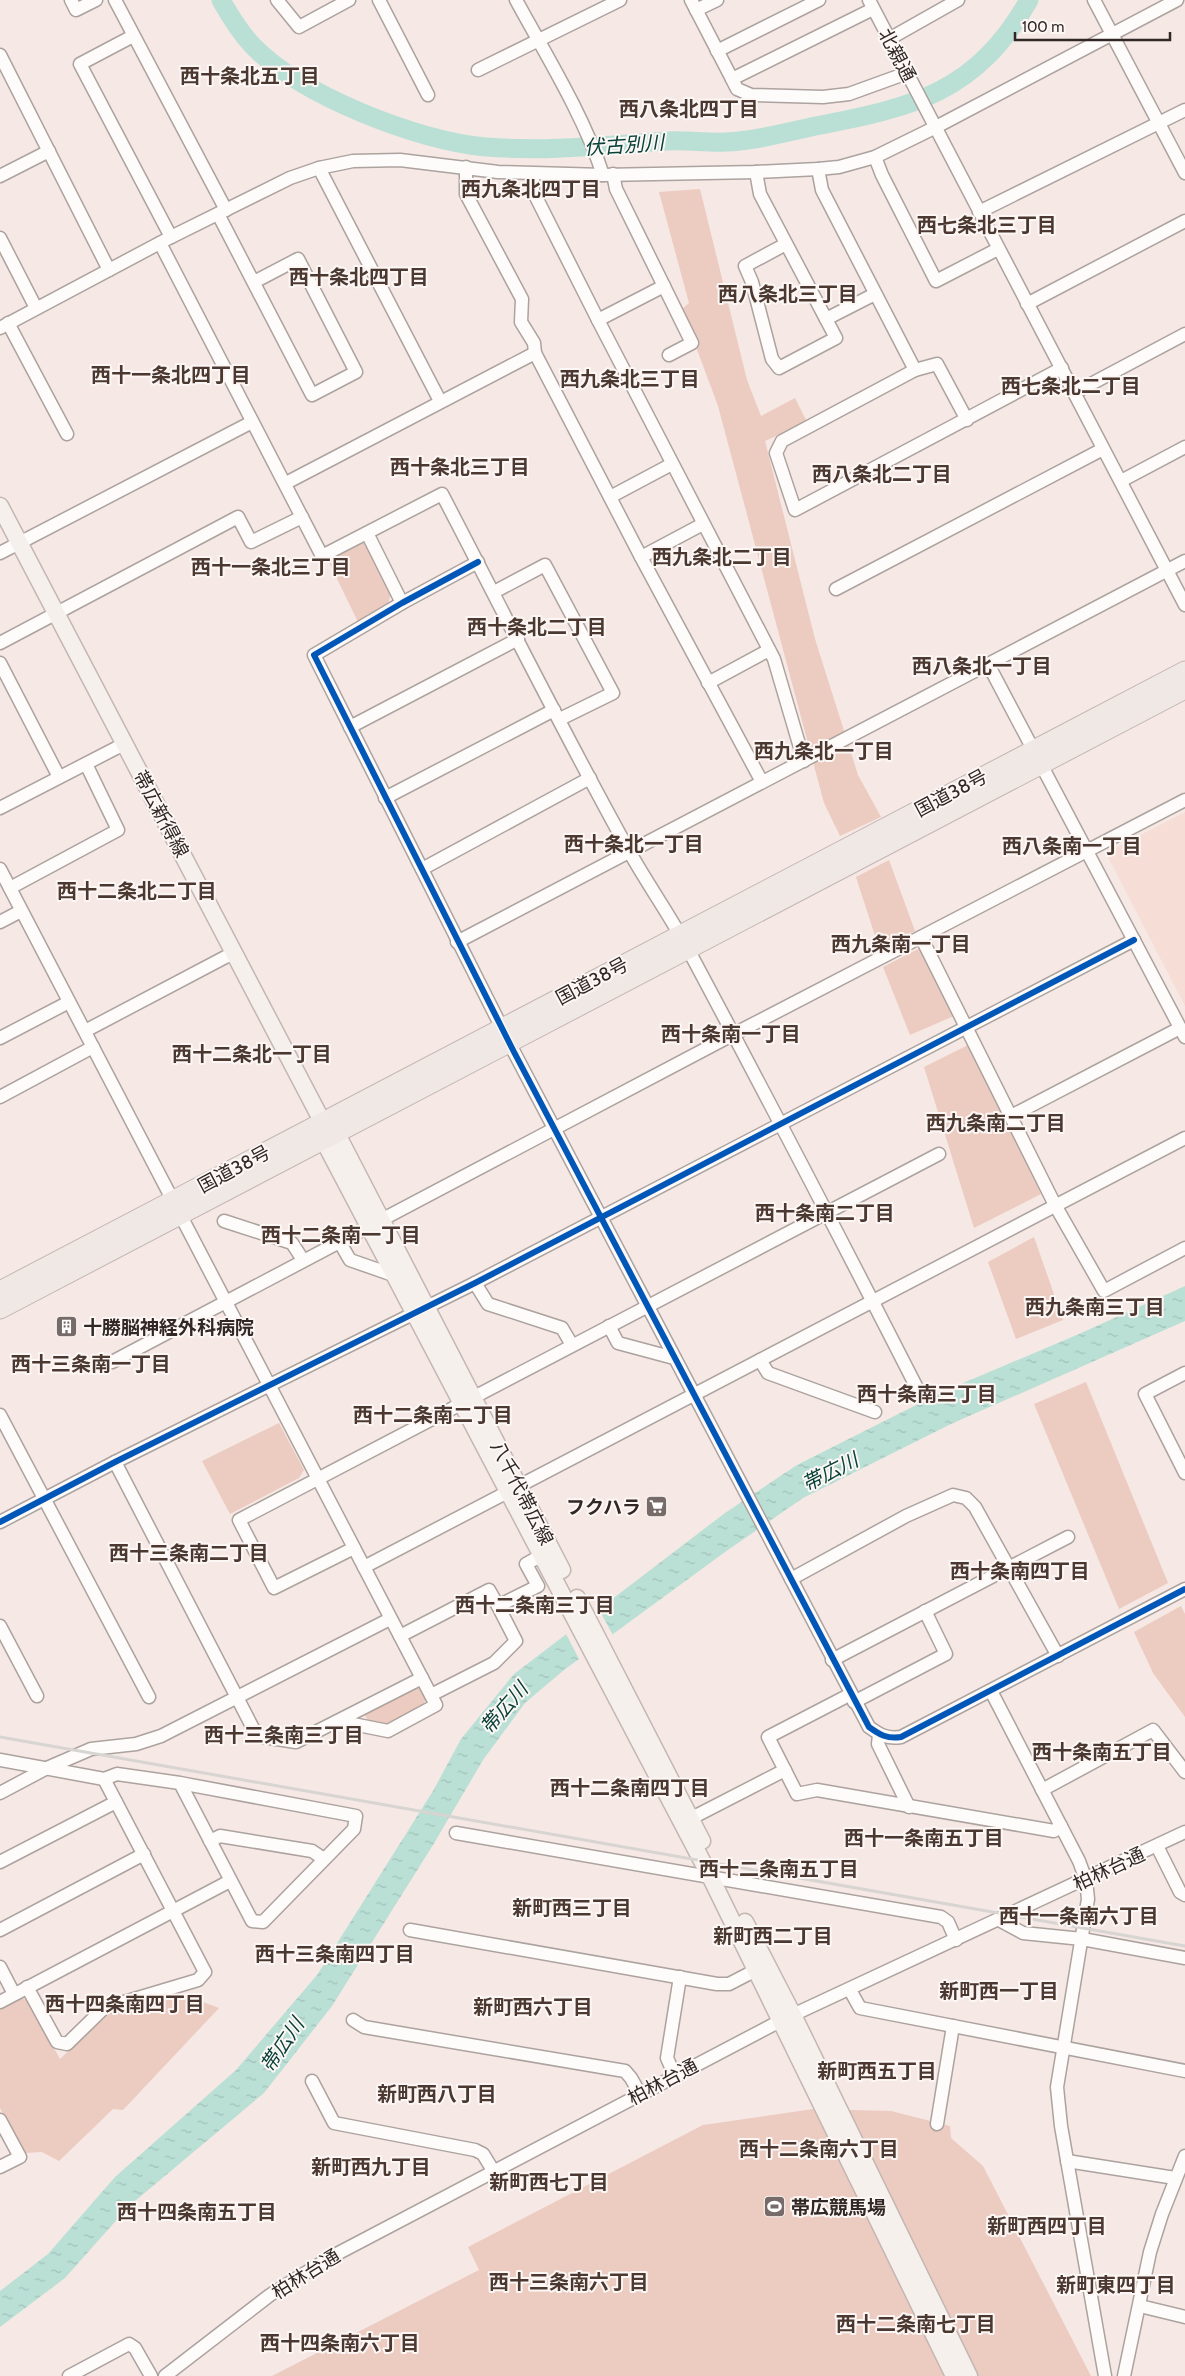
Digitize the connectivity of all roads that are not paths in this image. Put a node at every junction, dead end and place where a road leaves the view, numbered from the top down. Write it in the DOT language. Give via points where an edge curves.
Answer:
graph roads {
  1 [pos="71,0"];
  2 [pos="96,0"];
  3 [pos="115,0"];
  4 [pos="277,0"];
  5 [pos="349,0"];
  6 [pos="379,0"];
  7 [pos="516,0"];
  8 [pos="620,0"];
  9 [pos="717,0"];
  10 [pos="819,0"];
  11 [pos="958,0"];
  12 [pos="1094,0"];
  13 [pos="1178,0"];
  14 [pos="871,4"];
  15 [pos="694,5"];
  16 [pos="1112,34"];
  17 [pos="133,36"];
  18 [pos="889,39"];
  19 [pos="538,41"];
  20 [pos="717,51"];
  21 [pos="0,55"];
  22 [pos="478,70"];
  23 [pos="907,73"];
  24 [pos="732,79"];
  25 [pos="428,94"];
  26 [pos="1185,110"];
  27 [pos="1159,123"];
  28 [pos="936,127"];
  29 [pos="48,152"];
  30 [pos="875,157"];
  31 [pos="466,167"];
  32 [pos="319,168"];
  33 [pos="818,169"];
  34 [pos="756,172"];
  35 [pos="1185,173"];
  36 [pos="533,174"];
  37 [pos="608,174"];
  38 [pos="0,176"];
  39 [pos="222,212"];
  40 [pos="979,212"];
  41 [pos="1185,221"];
  42 [pos="0,238"];
  43 [pos="166,240"];
  44 [pos="786,244"];
  45 [pos="998,249"];
  46 [pos="109,270"];
  47 [pos="254,282"];
  48 [pos="664,286"];
  49 [pos="876,294"];
  50 [pos="1027,304"];
  51 [pos="36,308"];
  52 [pos="826,319"];
  53 [pos="598,320"];
  54 [pos="4,325"];
  55 [pos="1185,334"];
  56 [pos="535,353"];
  57 [pos="669,355"];
  58 [pos="1062,368"];
  59 [pos="915,370"];
  60 [pos="1074,393"];
  61 [pos="440,401"];
  62 [pos="966,420"];
  63 [pos="252,422"];
  64 [pos="66,434"];
  65 [pos="1185,448"];
  66 [pos="1103,449"];
  67 [pos="672,464"];
  68 [pos="1121,481"];
  69 [pos="286,483"];
  70 [pos="610,496"];
  71 [pos="0,506"];
  72 [pos="302,517"];
  73 [pos="703,524"];
  74 [pos="367,533"];
  75 [pos="20,543"];
  76 [pos="0,553"];
  77 [pos="641,557"];
  78 [pos="478,562"];
  79 [pos="1185,562"];
  80 [pos="1167,571"];
  81 [pos="836,589"];
  82 [pos="494,592"];
  83 [pos="402,603"];
  84 [pos="1185,605"];
  85 [pos="55,612"];
  86 [pos="518,639"];
  87 [pos="0,643"];
  88 [pos="769,650"];
  89 [pos="0,663"];
  90 [pos="988,664"];
  91 [pos="1185,671"];
  92 [pos="708,683"];
  93 [pos="1185,689"];
  94 [pos="557,715"];
  95 [pos="350,727"];
  96 [pos="124,744"];
  97 [pos="1038,757"];
  98 [pos="804,761"];
  99 [pos="86,764"];
  100 [pos="59,777"];
  101 [pos="590,778"];
  102 [pos="762,782"];
  103 [pos="385,798"];
  104 [pos="1185,800"];
  105 [pos="0,808"];
  106 [pos="1088,851"];
  107 [pos="630,852"];
  108 [pos="0,869"];
  109 [pos="422,869"];
  110 [pos="10,888"];
  111 [pos="21,911"];
  112 [pos="0,922"];
  113 [pos="921,937"];
  114 [pos="1134,940"];
  115 [pos="457,942"];
  116 [pos="684,942"];
  117 [pos="234,953"];
  118 [pos="69,1002"];
  119 [pos="966,1027"];
  120 [pos="85,1032"];
  121 [pos="1183,1033"];
  122 [pos="506,1035"];
  123 [pos="732,1035"];
  124 [pos="0,1038"];
  125 [pos="93,1047"];
  126 [pos="0,1097"];
  127 [pos="1011,1116"];
  128 [pos="322,1121"];
  129 [pos="779,1125"];
  130 [pos="554,1128"];
  131 [pos="330,1137"];
  132 [pos="1185,1138"];
  133 [pos="939,1154"];
  134 [pos="1056,1205"];
  135 [pos="176,1208"];
  136 [pos="828,1213"];
  137 [pos="600,1218"];
  138 [pos="224,1221"];
  139 [pos="375,1223"];
  140 [pos="338,1241"];
  141 [pos="1185,1248"];
  142 [pos="303,1260"];
  143 [pos="396,1276"];
  144 [pos="475,1283"];
  145 [pos="0,1291"];
  146 [pos="873,1301"];
  147 [pos="226,1302"];
  148 [pos="648,1306"];
  149 [pos="0,1309"];
  150 [pos="421,1309"];
  151 [pos="609,1326"];
  152 [pos="572,1345"];
  153 [pos="674,1358"];
  154 [pos="760,1360"];
  155 [pos="112,1362"];
  156 [pos="1185,1373"];
  157 [pos="268,1386"];
  158 [pos="918,1390"];
  159 [pos="694,1394"];
  160 [pos="468,1401"];
  161 [pos="875,1412"];
  162 [pos="0,1415"];
  163 [pos="114,1462"];
  164 [pos="1185,1473"];
  165 [pos="318,1479"];
  166 [pos="513,1489"];
  167 [pos="43,1499"];
  168 [pos="0,1522"];
  169 [pos="1068,1537"];
  170 [pos="354,1548"];
  171 [pos="542,1555"];
  172 [pos="364,1567"];
  173 [pos="1008,1568"];
  174 [pos="791,1579"];
  175 [pos="1185,1589"];
  176 [pos="498,1606"];
  177 [pos="925,1611"];
  178 [pos="579,1614"];
  179 [pos="390,1619"];
  180 [pos="0,1626"];
  181 [pos="400,1636"];
  182 [pos="1058,1656"];
  183 [pos="832,1660"];
  184 [pos="422,1678"];
  185 [pos="991,1691"];
  186 [pos="431,1695"];
  187 [pos="37,1696"];
  188 [pos="148,1697"];
  189 [pos="238,1697"];
  190 [pos="852,1698"];
  191 [pos="338,1721"];
  192 [pos="879,1735"];
  193 [pos="0,1760"];
  194 [pos="46,1768"];
  195 [pos="785,1770"];
  196 [pos="1185,1772"];
  197 [pos="104,1779"];
  198 [pos="180,1783"];
  199 [pos="1042,1790"];
  200 [pos="0,1793"];
  201 [pos="116,1802"];
  202 [pos="910,1807"];
  203 [pos="686,1821"];
  204 [pos="1061,1826"];
  205 [pos="1185,1832"];
  206 [pos="456,1833"];
  207 [pos="210,1841"];
  208 [pos="1157,1846"];
  209 [pos="144,1854"];
  210 [pos="324,1859"];
  211 [pos="0,1862"];
  212 [pos="717,1879"];
  213 [pos="1086,1880"];
  214 [pos="230,1881"];
  215 [pos="1185,1895"];
  216 [pos="172,1910"];
  217 [pos="999,1920"];
  218 [pos="0,1930"];
  219 [pos="410,1930"];
  220 [pos="1082,1939"];
  221 [pos="956,1940"];
  222 [pos="1185,1958"];
  223 [pos="0,1967"];
  224 [pos="756,1970"];
  225 [pos="680,1977"];
  226 [pos="27,1987"];
  227 [pos="850,1990"];
  228 [pos="14,1994"];
  229 [pos="0,2002"];
  230 [pos="788,2018"];
  231 [pos="353,2020"];
  232 [pos="953,2026"];
  233 [pos="1062,2047"];
  234 [pos="1185,2071"];
  235 [pos="675,2076"];
  236 [pos="312,2080"];
  237 [pos="640,2094"];
  238 [pos="0,2120"];
  239 [pos="937,2124"];
  240 [pos="1185,2156"];
  241 [pos="1067,2161"];
  242 [pos="0,2168"];
  243 [pos="494,2172"];
  244 [pos="1175,2178"];
  245 [pos="1140,2306"];
  246 [pos="1185,2317"];
  247 [pos="69,2376"];
  248 [pos="151,2376"];
  249 [pos="165,2376"];
  250 [pos="954,2376"];
  251 [pos="969,2376"];
  252 [pos="1105,2376"];
  253 [pos="1124,2376"];
  1 -- 2 [label="street" via="76,10"];
  3 -- 17 [label="street"];
  4 -- 5 [label="street" via="299,27"];
  6 -- 25 [label="street"];
  7 -- 19 [label="street"];
  8 -- 19 [label="street"];
  9 -- 15 [label="street"];
  10 -- 20 [label="street"];
  11 -- 18 [label="street"];
  12 -- 16 [label="street"];
  13 -- 16 [label="street"];
  14 -- 18 [label="street, 北親通"];
  14 -- 24 [label="street"];
  15 -- 20 [label="street"];
  16 -- 27 [label="street"];
  16 -- 28 [label="street"];
  17 -- 39 [label="street"];
  17 -- 43 [label="street" via="80,64"];
  18 -- 23 [label="street, 北親通"];
  19 -- 22 [label="street"];
  19 -- 37 [label="street"];
  20 -- 24 [label="street"];
  21 -- 29 [label="street"];
  23 -- 24 [label="street" via="849,94 822,98 751,95 737,89"];
  23 -- 28 [label="street, 北親通"];
  26 -- 27 [label="street"];
  27 -- 35 [label="street"];
  27 -- 40 [label="street"];
  28 -- 30 [label="street"];
  28 -- 40 [label="street, 北親通"];
  29 -- 38 [label="street"];
  29 -- 46 [label="street"];
  30 -- 33 [label="street"];
  30 -- 45 [label="street" via="936,280"];
  31 -- 32 [label="street" via="372,160"];
  31 -- 36 [label="street"];
  31 -- 56 [label="street" via="466,194 522,299 522,322 534,343"];
  32 -- 39 [label="street" via="290,178"];
  32 -- 61 [label="street"];
  33 -- 34 [label="street"];
  33 -- 49 [label="street" via="822,190"];
  34 -- 37 [label="street"];
  34 -- 44 [label="street" via="760,194"];
  36 -- 37 [label="street"];
  36 -- 53 [label="street" via="533,191"];
  37 -- 48 [label="street"];
  39 -- 43 [label="street"];
  39 -- 47 [label="street"];
  40 -- 45 [label="street, 北親通"];
  41 -- 50 [label="street"];
  42 -- 51 [label="street"];
  43 -- 46 [label="street"];
  43 -- 63 [label="street"];
  44 -- 52 [label="street"];
  44 -- 52 [label="street" via="745,266 772,359 779,368 836,338"];
  45 -- 50 [label="street, 北親通"];
  46 -- 51 [label="street"];
  47 -- 47 [label="street" via="298,259 356,372 312,396"];
  48 -- 53 [label="street"];
  48 -- 57 [label="street" via="692,343"];
  49 -- 52 [label="street"];
  49 -- 59 [label="street"];
  50 -- 58 [label="street, 北親通"];
  51 -- 54 [label="street"];
  53 -- 67 [label="street"];
  54 -- 64 [label="street"];
  55 -- 60 [label="street"];
  56 -- 61 [label="street"];
  56 -- 70 [label="street"];
  58 -- 60 [label="street, 北親通"];
  58 -- 62 [label="street"];
  59 -- 62 [label="street" via="937,364"];
  59 -- 62 [label="street" via="782,442 776,454 795,510"];
  60 -- 66 [label="street, 北親通"];
  61 -- 69 [label="street"];
  63 -- 69 [label="street"];
  63 -- 75 [label="street"];
  65 -- 68 [label="street"];
  66 -- 68 [label="street, 北親通"];
  66 -- 81 [label="street"];
  67 -- 70 [label="street"];
  67 -- 73 [label="street"];
  68 -- 80 [label="street, 北親通"];
  69 -- 72 [label="street"];
  70 -- 77 [label="street"];
  71 -- 75 [label="main road, 帯広新得線"];
  72 -- 74 [label="street" via="322,556"];
  72 -- 85 [label="street" via="251,542 238,517"];
  73 -- 77 [label="street"];
  73 -- 88 [label="street"];
  74 -- 78 [label="street" via="442,494"];
  74 -- 83 [label="street"];
  75 -- 76 [label="street"];
  75 -- 85 [label="main road, 帯広新得線"];
  77 -- 92 [label="street"];
  78 -- 82 [label="street"];
  78 -- 83 [label="street"];
  79 -- 80 [label="street"];
  80 -- 84 [label="street, 北親通"];
  80 -- 90 [label="street"];
  82 -- 86 [label="street"];
  82 -- 94 [label="street" via="545,566 613,693"];
  83 -- 95 [label="street" via="314,655"];
  85 -- 87 [label="street"];
  85 -- 96 [label="main road, 帯広新得線"];
  86 -- 94 [label="street"];
  86 -- 95 [label="street"];
  88 -- 92 [label="street"];
  88 -- 98 [label="street"];
  89 -- 100 [label="street"];
  90 -- 97 [label="street"];
  90 -- 98 [label="street"];
  91 -- 97 [label="highway, 国道38号"];
  92 -- 102 [label="street"];
  93 -- 97 [label="highway, 国道38号"];
  94 -- 101 [label="street"];
  94 -- 103 [label="street"];
  95 -- 103 [label="street"];
  96 -- 99 [label="street"];
  96 -- 117 [label="main road, 帯広新得線"];
  97 -- 106 [label="street"];
  97 -- 116 [label="highway, 国道38号"];
  98 -- 102 [label="street"];
  99 -- 100 [label="street"];
  99 -- 110 [label="street" via="118,830"];
  100 -- 105 [label="street"];
  101 -- 107 [label="street"];
  101 -- 109 [label="street"];
  102 -- 107 [label="street"];
  103 -- 109 [label="street"];
  104 -- 106 [label="street"];
  106 -- 113 [label="street"];
  106 -- 114 [label="street"];
  107 -- 115 [label="street"];
  107 -- 116 [label="street"];
  108 -- 110 [label="street"];
  109 -- 115 [label="street"];
  110 -- 111 [label="street"];
  111 -- 112 [label="street"];
  111 -- 118 [label="street"];
  113 -- 119 [label="street"];
  113 -- 123 [label="street"];
  114 -- 119 [label="street"];
  114 -- 121 [label="street"];
  115 -- 122 [label="street"];
  116 -- 122 [label="highway, 国道38号"];
  116 -- 123 [label="street"];
  117 -- 120 [label="street"];
  117 -- 128 [label="main road, 帯広新得線"];
  118 -- 120 [label="street"];
  118 -- 124 [label="street"];
  119 -- 127 [label="street"];
  119 -- 129 [label="street"];
  120 -- 125 [label="street"];
  121 -- 127 [label="street"];
  122 -- 128 [label="highway, 国道38号"];
  122 -- 130 [label="street"];
  122 -- 131 [label="highway, 国道38号"];
  123 -- 129 [label="street"];
  123 -- 130 [label="street"];
  125 -- 126 [label="street"];
  125 -- 135 [label="street"];
  127 -- 134 [label="street"];
  128 -- 131 [label="main road, 八千代帯広線"];
  128 -- 135 [label="highway, 国道38号"];
  129 -- 136 [label="street"];
  129 -- 137 [label="street"];
  130 -- 137 [label="street"];
  130 -- 139 [label="street"];
  131 -- 135 [label="highway, 国道38号"];
  131 -- 139 [label="main road, 八千代帯広線"];
  132 -- 134 [label="street"];
  133 -- 136 [label="street"];
  134 -- 141 [label="street" via="1104,1291"];
  134 -- 146 [label="street"];
  135 -- 145 [label="highway, 国道38号"];
  135 -- 147 [label="street"];
  135 -- 149 [label="highway, 国道38号"];
  136 -- 146 [label="street"];
  136 -- 148 [label="street"];
  137 -- 144 [label="street"];
  137 -- 148 [label="street"];
  138 -- 142 [label="street" via="292,1243"];
  139 -- 140 [label="street"];
  139 -- 143 [label="main road, 八千代帯広線"];
  139 -- 150 [label="main road, 八千代帯広線"];
  140 -- 142 [label="street"];
  140 -- 143 [label="street" via="350,1260"];
  142 -- 147 [label="street"];
  143 -- 150 [label="main road, 八千代帯広線"];
  144 -- 150 [label="street"];
  144 -- 152 [label="street" via="488,1304 562,1328"];
  146 -- 154 [label="street"];
  146 -- 158 [label="street"];
  147 -- 155 [label="street"];
  147 -- 157 [label="street"];
  148 -- 151 [label="street"];
  148 -- 153 [label="street"];
  150 -- 157 [label="street"];
  150 -- 160 [label="main road, 八千代帯広線"];
  151 -- 152 [label="street"];
  151 -- 153 [label="street" via="618,1343"];
  152 -- 160 [label="street"];
  153 -- 159 [label="street"];
  154 -- 159 [label="street"];
  154 -- 161 [label="street" via="768,1373"];
  156 -- 164 [label="street" via="1145,1394"];
  157 -- 163 [label="street"];
  157 -- 165 [label="street"];
  159 -- 166 [label="street"];
  159 -- 174 [label="street"];
  160 -- 165 [label="street"];
  160 -- 166 [label="main road, 八千代帯広線"];
  162 -- 167 [label="street"];
  163 -- 167 [label="street"];
  163 -- 189 [label="street"];
  165 -- 170 [label="street"];
  165 -- 170 [label="street" via="239,1520 274,1588"];
  166 -- 171 [label="main road, 八千代帯広線"];
  166 -- 172 [label="street"];
  166 -- 178 [label="main road, 八千代帯広線"];
  167 -- 168 [label="street"];
  167 -- 188 [label="street"];
  169 -- 173 [label="street"];
  170 -- 172 [label="street"];
  171 -- 176 [label="street" via="526,1564 538,1586"];
  171 -- 178 [label="main road, 八千代帯広線"];
  172 -- 179 [label="street"];
  173 -- 174 [label="street" via="975,1507 966,1498 953,1495 906,1516"];
  173 -- 177 [label="street"];
  173 -- 182 [label="street"];
  174 -- 183 [label="street"];
  175 -- 182 [label="street"];
  176 -- 181 [label="street" via="489,1590"];
  176 -- 186 [label="street" via="516,1641 494,1663"];
  177 -- 183 [label="street"];
  177 -- 190 [label="street" via="946,1654"];
  178 -- 203 [label="main road, 八千代帯広線"];
  179 -- 181 [label="street"];
  179 -- 189 [label="street"];
  180 -- 187 [label="street"];
  181 -- 184 [label="street"];
  182 -- 185 [label="street"];
  183 -- 190 [label="street"];
  184 -- 186 [label="street"];
  184 -- 191 [label="street"];
  185 -- 192 [label="street" via="901,1737 889,1739"];
  185 -- 199 [label="street"];
  186 -- 191 [label="street" via="436,1706 388,1731"];
  189 -- 191 [label="street" via="257,1736 296,1742"];
  189 -- 194 [label="street" via="161,1736 136,1744 90,1749"];
  190 -- 192 [label="street" via="868,1727"];
  190 -- 195 [label="street" via="768,1737"];
  192 -- 202 [label="street" via="878,1744"];
  193 -- 194 [label="street"];
  194 -- 197 [label="street"];
  194 -- 200 [label="street"];
  195 -- 202 [label="street" via="797,1794 817,1790"];
  195 -- 203 [label="street"];
  196 -- 199 [label="street" via="1153,1730"];
  197 -- 198 [label="street" via="117,1774"];
  197 -- 201 [label="street"];
  198 -- 207 [label="street"];
  198 -- 210 [label="street" via="356,1816 354,1829"];
  199 -- 204 [label="street"];
  201 -- 209 [label="street"];
  201 -- 211 [label="street"];
  202 -- 204 [label="street" via="1054,1831"];
  203 -- 212 [label="main road, 八千代帯広線"];
  204 -- 213 [label="street"];
  205 -- 208 [label="street, 柏林台通"];
  206 -- 212 [label="street" via="698,1873"];
  207 -- 210 [label="street" via="220,1836 312,1851"];
  207 -- 214 [label="street"];
  208 -- 213 [label="street, 柏林台通"];
  208 -- 215 [label="street" via="1180,1892"];
  209 -- 216 [label="street"];
  209 -- 218 [label="street"];
  210 -- 214 [label="street" via="263,1922 252,1921"];
  212 -- 221 [label="street" via="941,1917 948,1922"];
  212 -- 224 [label="main road, 八千代帯広線"];
  212 -- 230 [label="main road, 八千代帯広線"];
  213 -- 217 [label="street, 柏林台通"];
  213 -- 220 [label="street" via="1088,1898"];
  214 -- 216 [label="street"];
  216 -- 226 [label="street"];
  216 -- 226 [label="street" via="205,1972 198,1980 104,2008 67,2044 57,2042"];
  217 -- 220 [label="street" via="1023,1933"];
  217 -- 221 [label="street, 柏林台通"];
  219 -- 225 [label="street"];
  220 -- 222 [label="street"];
  220 -- 233 [label="street"];
  221 -- 227 [label="street, 柏林台通"];
  223 -- 228 [label="street"];
  224 -- 225 [label="street" via="729,1984"];
  224 -- 230 [label="main road, 八千代帯広線"];
  225 -- 235 [label="street" via="667,2058"];
  226 -- 228 [label="street"];
  227 -- 230 [label="street, 柏林台通"];
  227 -- 232 [label="street" via="860,2008"];
  228 -- 229 [label="street"];
  230 -- 235 [label="street, 柏林台通"];
  230 -- 250 [label="main road, 八千代帯広線"];
  230 -- 251 [label="main road, 八千代帯広線"];
  231 -- 237 [label="street" via="364,2027 625,2071"];
  232 -- 233 [label="street"];
  232 -- 239 [label="street"];
  233 -- 234 [label="street"];
  233 -- 241 [label="street" via="1057,2086"];
  235 -- 237 [label="street, 柏林台通"];
  236 -- 243 [label="street" via="334,2123 475,2150 483,2154"];
  237 -- 243 [label="street, 柏林台通"];
  238 -- 242 [label="street" via="20,2157"];
  240 -- 244 [label="street"];
  241 -- 244 [label="street"];
  241 -- 252 [label="street"];
  243 -- 249 [label="street, 柏林台通" via="303,2273"];
  244 -- 245 [label="street" via="1150,2252"];
  245 -- 246 [label="street"];
  245 -- 253 [label="street"];
  247 -- 248 [label="street" via="129,2344 135,2348"];
}
